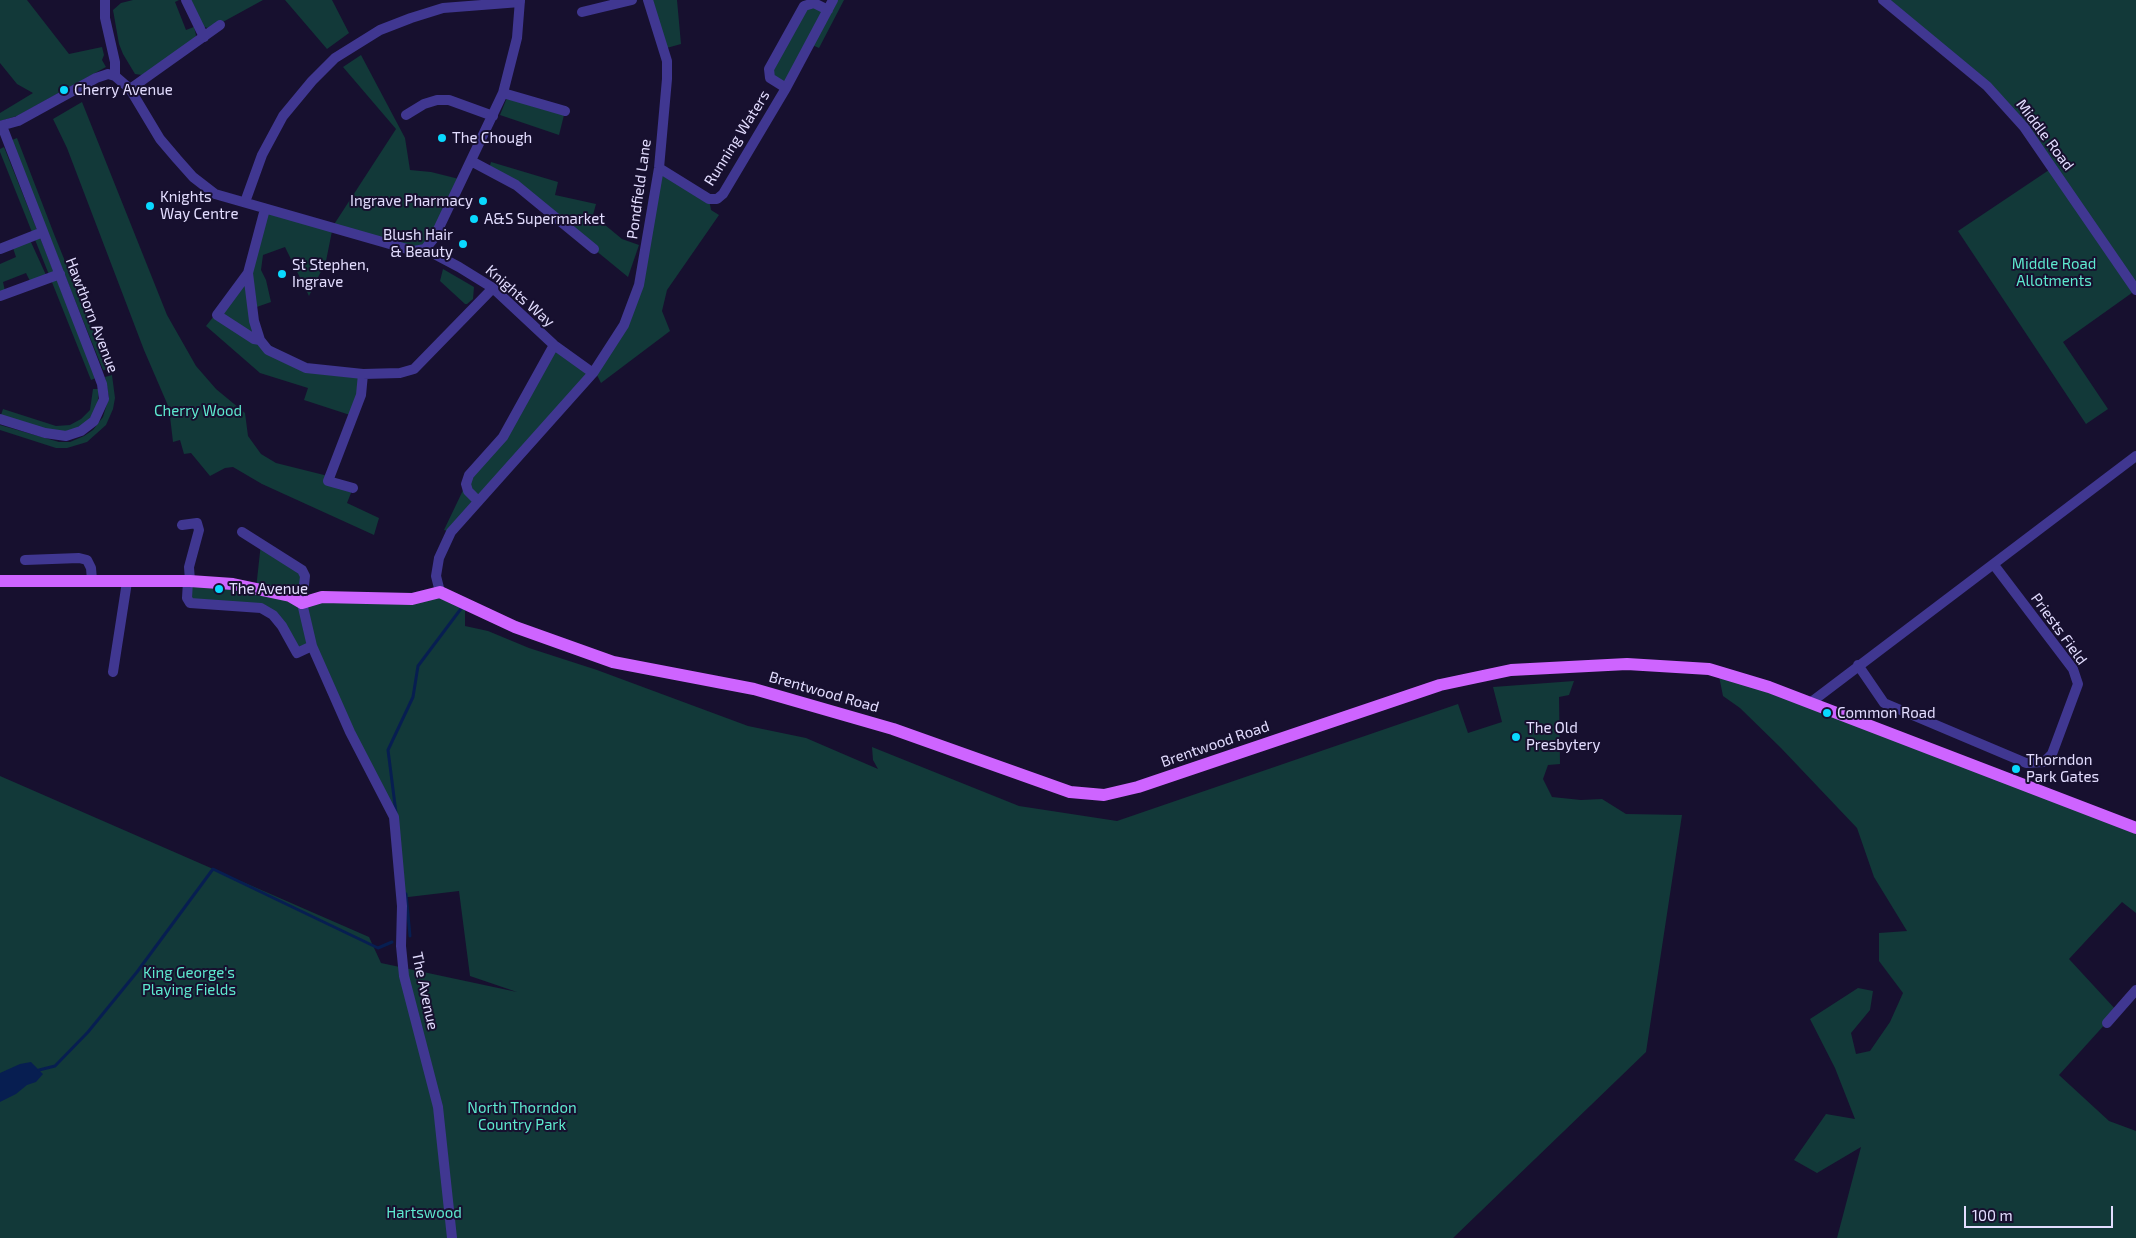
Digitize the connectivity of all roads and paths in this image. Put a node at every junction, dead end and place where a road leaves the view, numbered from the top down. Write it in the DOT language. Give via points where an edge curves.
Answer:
graph roads {
  1 [pos="105,0"];
  2 [pos="186,0"];
  3 [pos="632,0"];
  4 [pos="648,0"];
  5 [pos="832,0"];
  6 [pos="1883,0"];
  7 [pos="520,1"];
  8 [pos="828,10"];
  9 [pos="582,12"];
  10 [pos="220,25"];
  11 [pos="204,37"];
  12 [pos="115,76"];
  13 [pos="786,88"];
  14 [pos="130,89"];
  15 [pos="503,93"];
  16 [pos="565,111"];
  17 [pos="406,115"];
  18 [pos="493,116"];
  19 [pos="1,126"];
  20 [pos="471,161"];
  21 [pos="659,168"];
  22 [pos="245,202"];
  23 [pos="265,209"];
  24 [pos="43,232"];
  25 [pos="0,249"];
  26 [pos="425,249"];
  27 [pos="594,250"];
  28 [pos="248,273"];
  29 [pos="60,274"];
  30 [pos="493,288"];
  31 [pos="2136,290"];
  32 [pos="0,296"];
  33 [pos="260,340"];
  34 [pos="554,345"];
  35 [pos="593,373"];
  36 [pos="363,374"];
  37 [pos="0,419"];
  38 [pos="2136,456"];
  39 [pos="353,488"];
  40 [pos="478,501"];
  41 [pos="182,525"];
  42 [pos="242,532"];
  43 [pos="25,560"];
  44 [pos="1994,565"];
  45 [pos="92,580"];
  46 [pos="0,581"];
  47 [pos="189,581"];
  48 [pos="126,582"];
  49 [pos="440,592"];
  50 [pos="302,603"];
  51 [pos="312,646"];
  52 [pos="1858,665"];
  53 [pos="113,672"];
  54 [pos="1810,703"];
  55 [pos="2136,828"];
  56 [pos="2135,994"];
  57 [pos="2107,1023"];
  58 [pos="452,1238"];
  1 -- 12 [label="street"];
  2 -- 11 [label="street"];
  3 -- 9 [label="street"];
  4 -- 21 [label="street, Pondfield Lane" via="666,61"];
  5 -- 8 [label="street, Running Waters"];
  6 -- 31 [label="street, Middle Road" via="1986,86 2024,127"];
  7 -- 15 [label="street" via="517,38"];
  7 -- 22 [label="street" via="444,8 411,18 380,30 335,58 283,116 262,155"];
  8 -- 13 [label="street, Running Waters"];
  8 -- 13 [label="street, Running Waters" via="814,3 804,6 769,69 770,78"];
  10 -- 11 [label="street"];
  11 -- 14 [label="street"];
  12 -- 14 [label="street, Knights Way"];
  12 -- 19 [label="street" via="108,74 96,78 18,121"];
  13 -- 21 [label="street, Running Waters" via="723,194 713,202"];
  14 -- 22 [label="street, Knights Way" via="160,139 193,177 215,194"];
  15 -- 16 [label="street"];
  15 -- 18 [label="street"];
  17 -- 18 [label="street" via="424,104 449,100"];
  18 -- 20 [label="street"];
  19 -- 24 [label="street, Hawthorn Avenue"];
  20 -- 26 [label="street" via="434,238"];
  20 -- 27 [label="street" via="516,185"];
  21 -- 35 [label="street, Pondfield Lane" via="639,285 624,325"];
  22 -- 23 [label="street, Knights Way"];
  23 -- 26 [label="street, Knights Way" via="414,250"];
  23 -- 28 [label="street"];
  24 -- 25 [label="street"];
  24 -- 29 [label="street, Hawthorn Avenue"];
  26 -- 30 [label="street, Knights Way"];
  28 -- 33 [label="street" via="251,308"];
  28 -- 33 [label="street" via="217,314"];
  29 -- 32 [label="street"];
  29 -- 37 [label="street, Hawthorn Avenue" via="102,384 102,405 94,421 66,436 52,435"];
  30 -- 34 [label="street, Knights Way"];
  30 -- 36 [label="street" via="414,369 400,373"];
  33 -- 36 [label="street" via="268,350 306,368"];
  34 -- 35 [label="street, Knights Way"];
  34 -- 40 [label="street" via="503,438 469,475 468,491"];
  35 -- 40 [label="street"];
  36 -- 39 [label="street" via="361,395 328,481"];
  38 -- 44 [label="street"];
  40 -- 49 [label="street" via="451,532 439,558 436,576"];
  41 -- 47 [label="street" via="197,523 199,530 189,567"];
  42 -- 50 [label="street, The Avenue" via="302,570 305,576"];
  43 -- 45 [label="street" via="87,560"];
  44 -- 52 [label="street"];
  44 -- 52 [label="street, Priests Field" via="2073,669 2078,684 2052,754 2044,762 2026,763 1884,703"];
  45 -- 46 [label="main road"];
  45 -- 48 [label="main road"];
  47 -- 48 [label="main road"];
  47 -- 50 [label="main road" via="233,584 290,596"];
  47 -- 51 [label="street" via="187,598 190,602 261,608 282,626 297,653"];
  48 -- 53 [label="street"];
  49 -- 50 [label="main road" via="412,599 322,598"];
  49 -- 54 [label="main road, Brentwood Road" via="515,627 613,662 754,689 893,728 1070,792 1104,795 1138,787 1440,685 1512,670 1627,664 1710,669"];
  50 -- 51 [label="street, The Avenue"];
  51 -- 58 [label="street, The Avenue" via="350,732 394,817 404,976 438,1107"];
  52 -- 54 [label="street"];
  54 -- 55 [label="main road, Brentwood Road"];
  56 -- 57 [label="street"];
}
